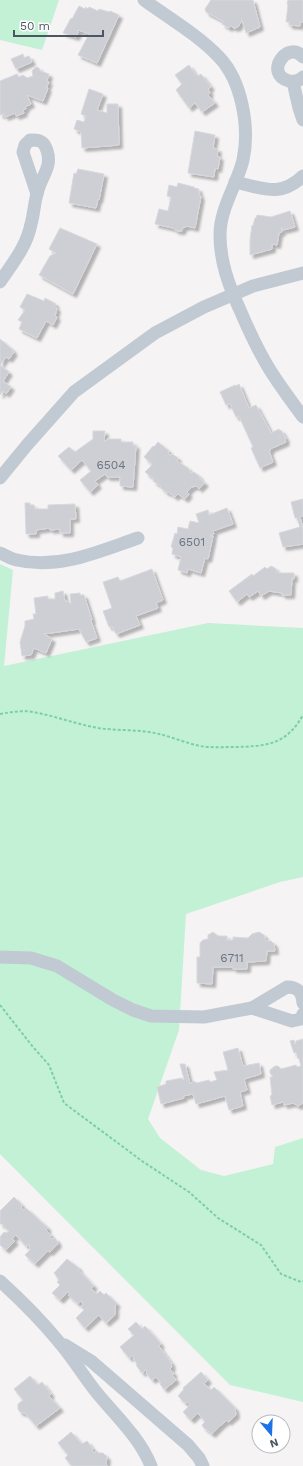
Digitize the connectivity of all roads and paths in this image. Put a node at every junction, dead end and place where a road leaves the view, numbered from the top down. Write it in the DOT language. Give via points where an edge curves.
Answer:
graph roads {
  1 [pos="144,0"];
  2 [pos="303,57"];
  3 [pos="298,80"];
  4 [pos="303,120"];
  5 [pos="303,176"];
  6 [pos="235,182"];
  7 [pos="37,194"];
  8 [pos="303,273"];
  9 [pos="0,282"];
  10 [pos="233,295"];
  11 [pos="303,417"];
  12 [pos="0,478"];
  13 [pos="138,538"];
  14 [pos="0,553"];
  15 [pos="0,714"];
  16 [pos="303,715"];
  17 [pos="0,956"];
  18 [pos="303,1003"];
  19 [pos="0,1005"];
  20 [pos="252,1008"];
  21 [pos="303,1014"];
  22 [pos="0,1281"];
  23 [pos="303,1281"];
  24 [pos="60,1342"];
  25 [pos="151,1466"];
  26 [pos="203,1466"];
  1 -- 6 [label="street" via="214,52 234,80 244,112 246,141 243,160"];
  2 -- 3 [label="street" via="292,52 284,55 278,63 278,72 284,80"];
  3 -- 4 [label="street" via="299,108"];
  5 -- 6 [label="street" via="283,189 272,190"];
  6 -- 10 [label="street" via="222,219 220,234 222,261"];
  7 -- 9 [label="street" via="32,224 23,249"];
  8 -- 10 [label="street" via="253,286"];
  10 -- 11 [label="street" via="270,371"];
  10 -- 12 [label="street" via="155,333 74,392"];
  13 -- 14 [label="street" via="84,557 61,562 37,563 17,560"];
  15 -- 16 [label="path" via="32,712 76,724 158,734 199,746 218,747 260,746 273,743 285,737"];
  17 -- 20 [label="street" via="31,958 58,966 113,1000 151,1016 204,1018"];
  18 -- 20 [label="street" via="299,990 287,987"];
  19 -- 23 [label="path" via="49,1065 64,1103 142,1162 189,1192 218,1218 261,1245 281,1274"];
  20 -- 21 [label="street" via="292,1021 301,1020"];
  22 -- 24 [label="street"];
  24 -- 25 [label="street" via="96,1392 131,1433 148,1457"];
  24 -- 26 [label="street" via="91,1361 188,1445"];
}
